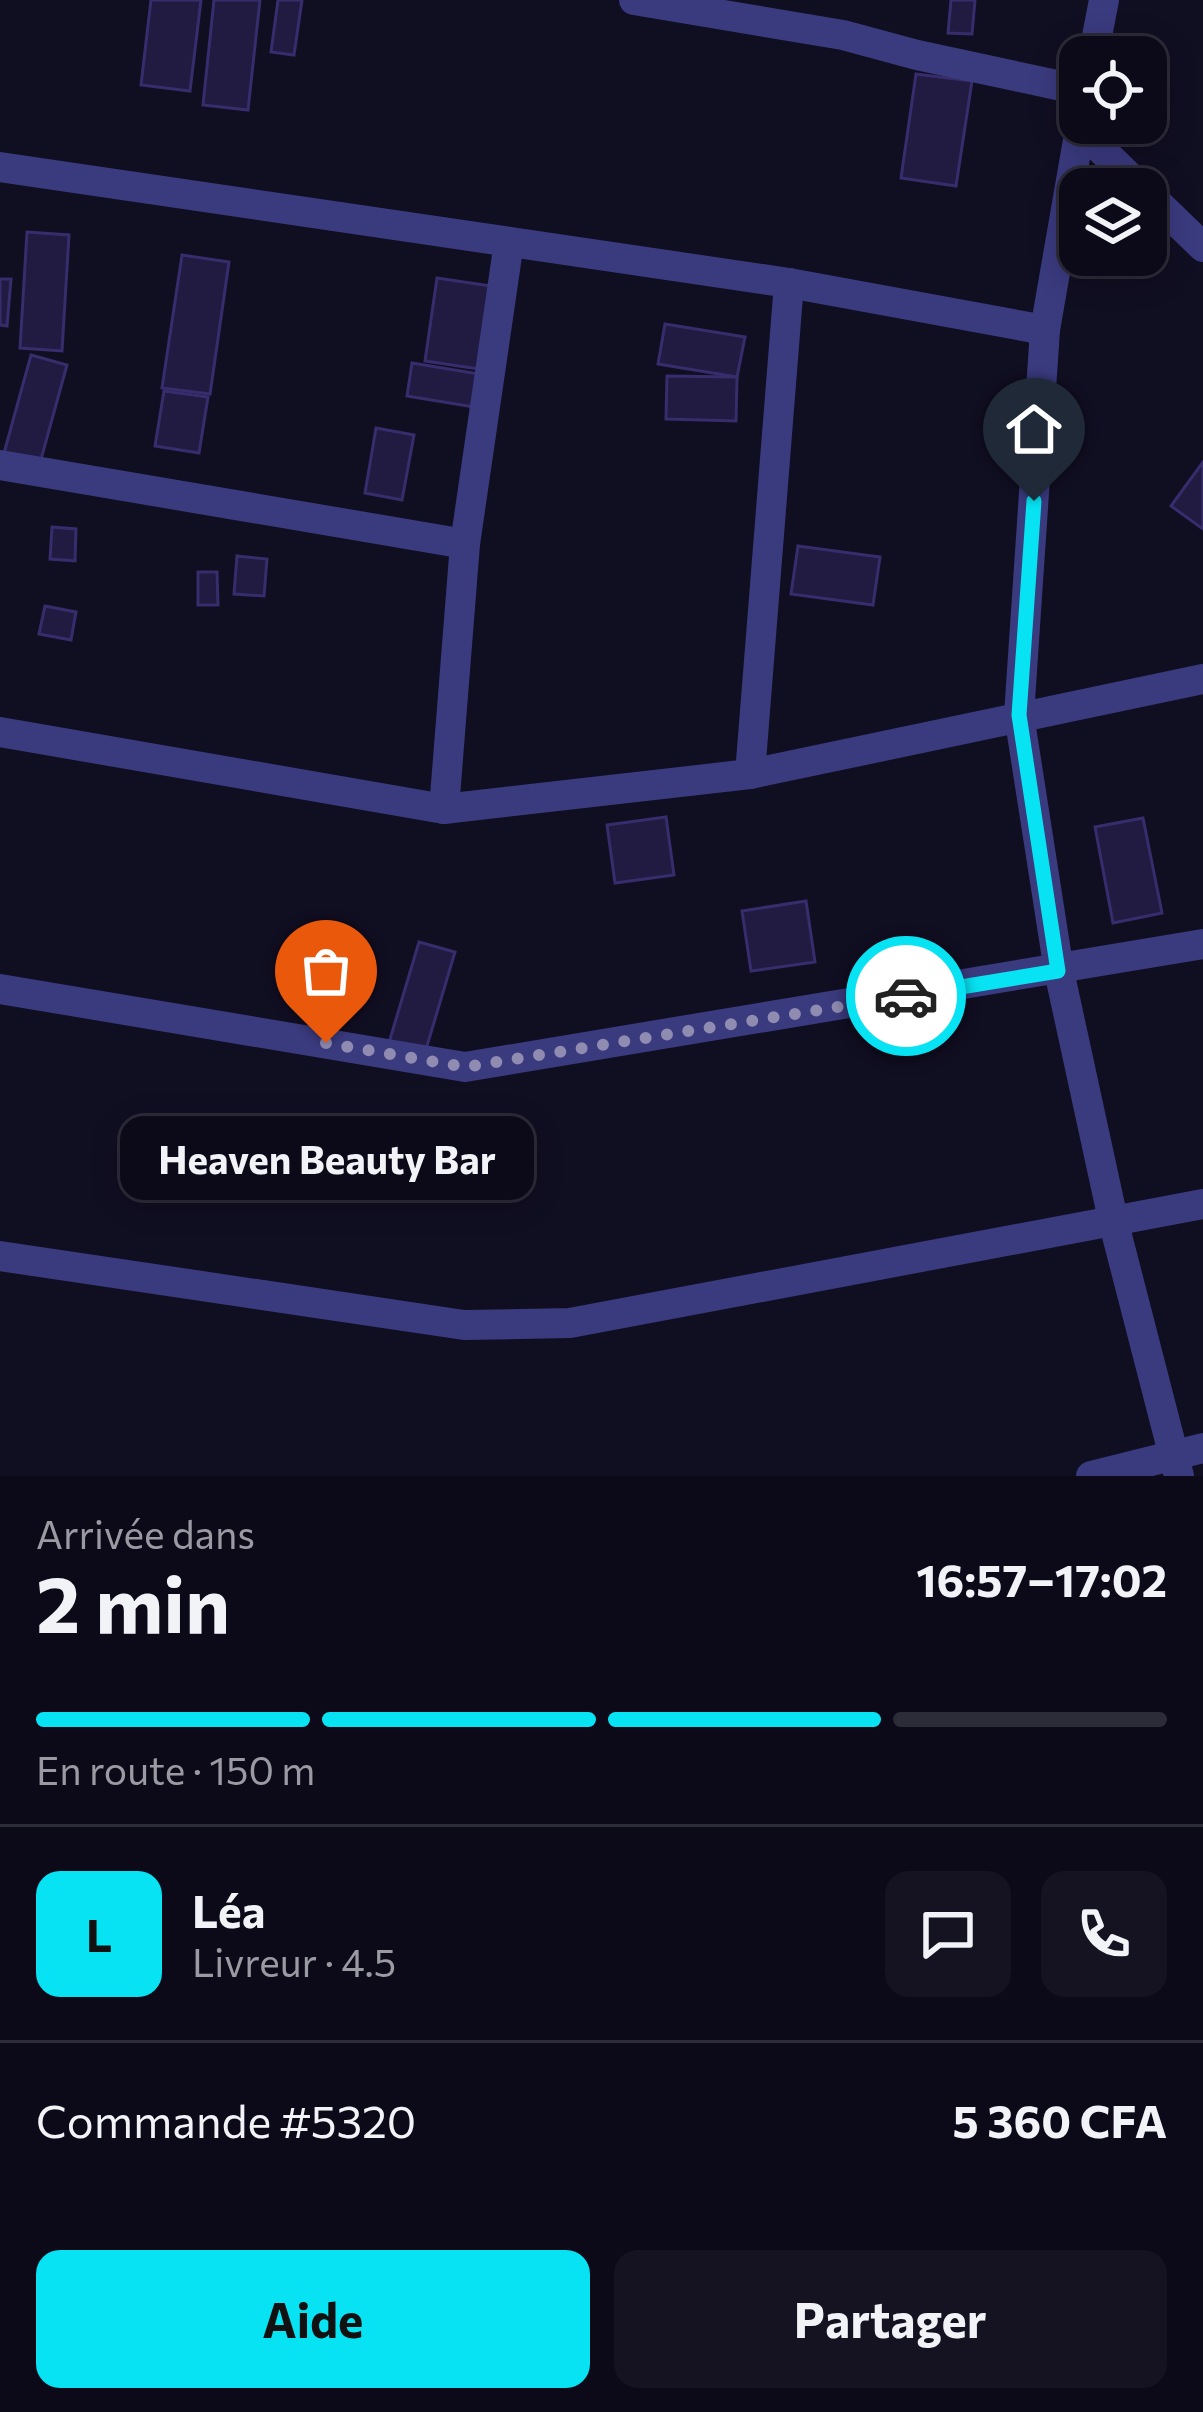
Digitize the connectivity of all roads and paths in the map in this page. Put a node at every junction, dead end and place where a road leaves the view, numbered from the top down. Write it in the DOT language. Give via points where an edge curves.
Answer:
graph roads {
  1 [pos="634,0"];
  2 [pos="1104,0"];
  3 [pos="1097,36"];
  4 [pos="1059,85"];
  5 [pos="1077,144"];
  6 [pos="1098,144"];
  7 [pos="0,167"];
  8 [pos="1121,168"];
  9 [pos="1167,213"];
  10 [pos="509,242"];
  11 [pos="1203,247"];
  12 [pos="789,283"];
  13 [pos="1045,330"];
  14 [pos="0,465"];
  15 [pos="465,544"];
  16 [pos="1203,679"];
  17 [pos="1019,715"];
  18 [pos="0,732"];
  19 [pos="750,774"];
  20 [pos="444,809"];
  21 [pos="1203,944"];
  22 [pos="1058,971"];
  23 [pos="0,989"];
  24 [pos="1203,1204"];
  25 [pos="1114,1224"];
  26 [pos="0,1256"];
  27 [pos="1186,1460"];
  28 [pos="1091,1476"];
  1 -- 4 [label="street" via="843,34"];
  2 -- 3 [label="street"];
  5 -- 13 [label="street"];
  6 -- 8 [label="street"];
  7 -- 10 [label="street"];
  9 -- 11 [label="street"];
  10 -- 12 [label="street"];
  10 -- 15 [label="street"];
  12 -- 13 [label="street"];
  12 -- 19 [label="street"];
  13 -- 17 [label="street"];
  14 -- 15 [label="street"];
  15 -- 20 [label="street"];
  16 -- 17 [label="street"];
  17 -- 19 [label="street"];
  17 -- 22 [label="street"];
  18 -- 20 [label="street"];
  19 -- 20 [label="street"];
  21 -- 22 [label="street"];
  22 -- 23 [label="street" via="465,1067"];
  22 -- 25 [label="street"];
  24 -- 25 [label="street"];
  25 -- 26 [label="street" via="570,1323 464,1325"];
  25 -- 27 [label="street"];
  27 -- 28 [label="street"];
}
